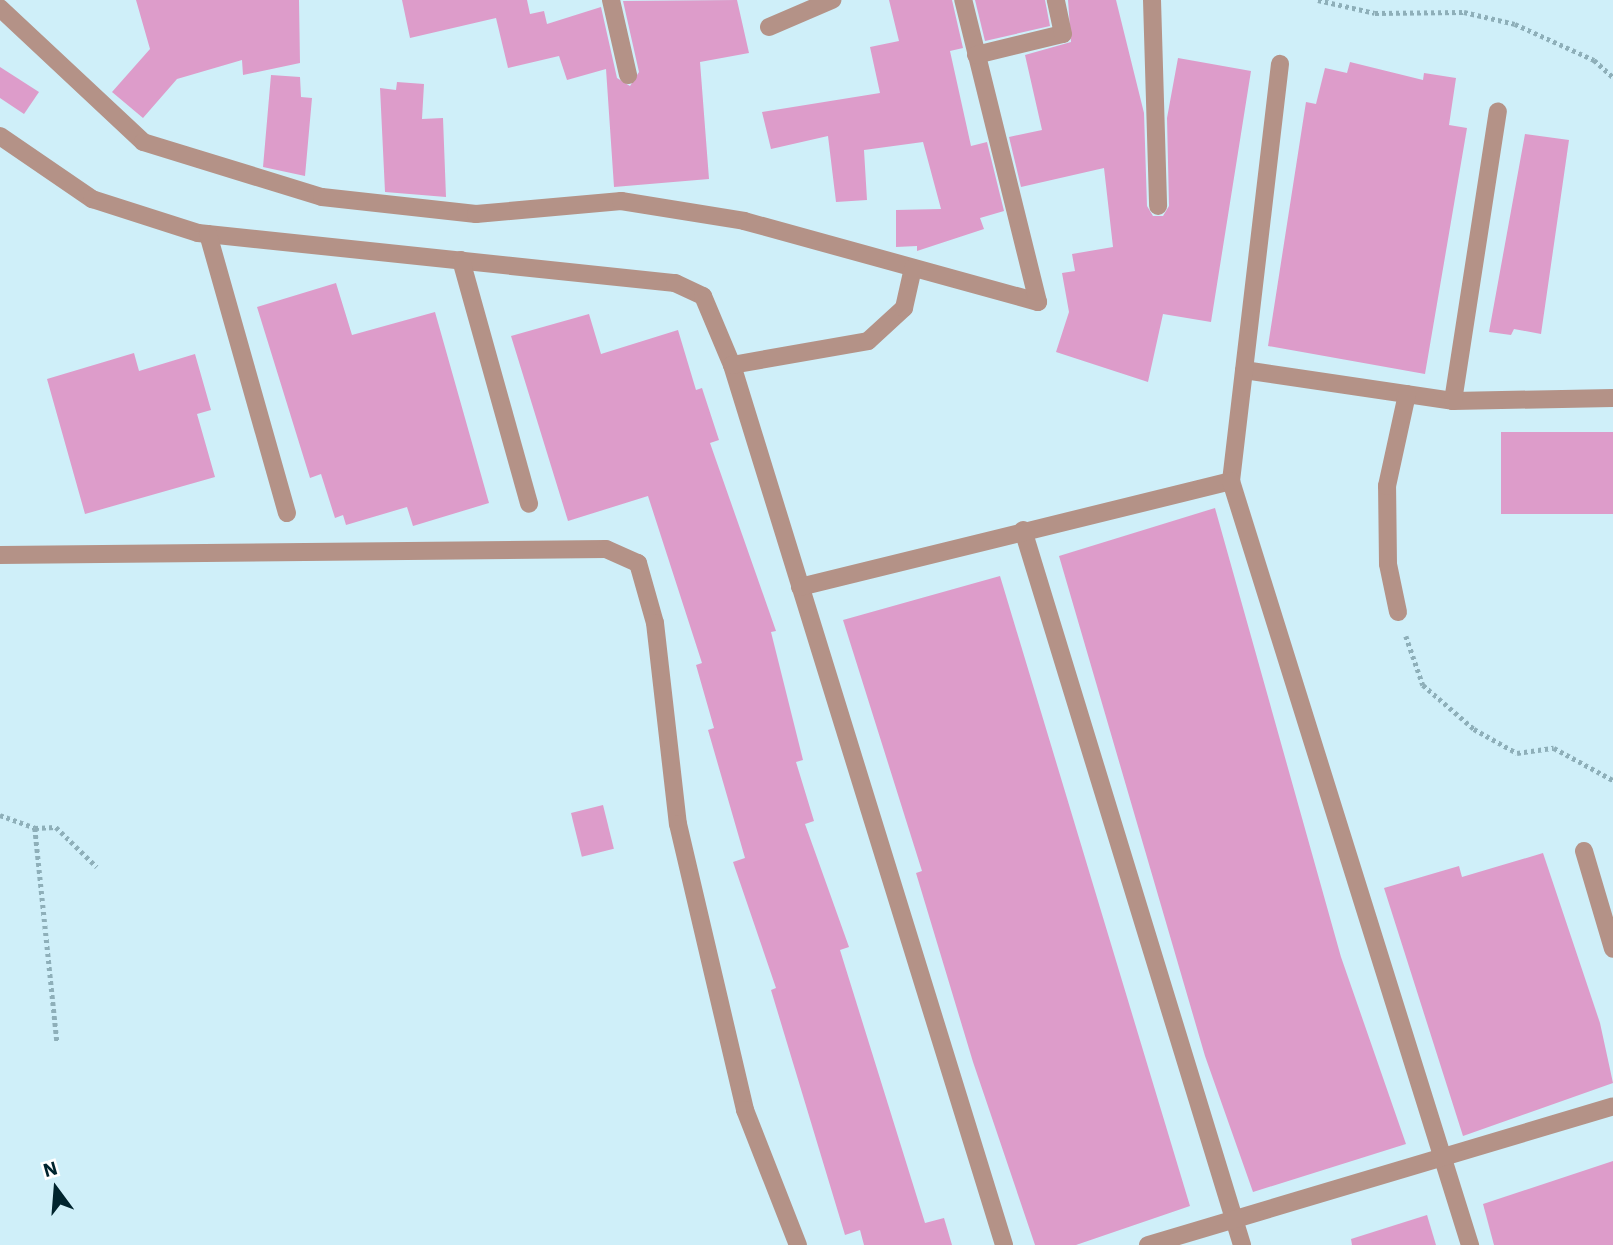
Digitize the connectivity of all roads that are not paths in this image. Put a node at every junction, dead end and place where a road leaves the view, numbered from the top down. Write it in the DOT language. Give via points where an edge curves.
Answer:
graph roads {
  1 [pos="611,0"];
  2 [pos="832,0"];
  3 [pos="963,0"];
  4 [pos="1056,0"];
  5 [pos="1152,0"];
  6 [pos="0,8"];
  7 [pos="769,27"];
  8 [pos="976,55"];
  9 [pos="1280,64"];
  10 [pos="628,75"];
  11 [pos="1498,111"];
  12 [pos="0,136"];
  13 [pos="1158,206"];
  14 [pos="208,234"];
  15 [pos="461,260"];
  16 [pos="913,268"];
  17 [pos="732,365"];
  18 [pos="1244,370"];
  19 [pos="1407,394"];
  20 [pos="1613,398"];
  21 [pos="1452,401"];
  22 [pos="1231,481"];
  23 [pos="529,504"];
  24 [pos="287,513"];
  25 [pos="1023,530"];
  26 [pos="0,555"];
  27 [pos="800,587"];
  28 [pos="1398,612"];
  29 [pos="1584,851"];
  30 [pos="1613,949"];
  31 [pos="1613,1106"];
  32 [pos="1441,1157"];
  33 [pos="1234,1219"];
  34 [pos="797,1245"];
  35 [pos="1004,1245"];
  36 [pos="1148,1245"];
  37 [pos="1242,1245"];
  38 [pos="1470,1245"];
  1 -- 10 [label="street"];
  2 -- 7 [label="street"];
  3 -- 8 [label="street"];
  4 -- 8 [label="street" via="1063,34"];
  5 -- 13 [label="street"];
  6 -- 16 [label="street" via="143,142 322,197 476,214 621,201 744,221"];
  8 -- 16 [label="street" via="1038,302"];
  9 -- 18 [label="street"];
  11 -- 21 [label="street"];
  12 -- 14 [label="street" via="92,199"];
  14 -- 15 [label="street"];
  14 -- 24 [label="street"];
  15 -- 17 [label="street" via="675,283 703,296"];
  15 -- 23 [label="street"];
  16 -- 17 [label="street" via="904,308 868,341"];
  17 -- 27 [label="street"];
  18 -- 19 [label="street"];
  18 -- 22 [label="street"];
  19 -- 21 [label="street"];
  19 -- 28 [label="street" via="1387,486 1388,564"];
  20 -- 21 [label="street"];
  22 -- 25 [label="street"];
  22 -- 32 [label="street"];
  25 -- 27 [label="street"];
  25 -- 33 [label="street"];
  26 -- 34 [label="street" via="606,549 638,563 655,623 684,851 745,1110"];
  27 -- 35 [label="street"];
  29 -- 30 [label="street"];
  31 -- 32 [label="street"];
  32 -- 33 [label="street"];
  32 -- 38 [label="street"];
  33 -- 36 [label="street"];
  33 -- 37 [label="street"];
}
